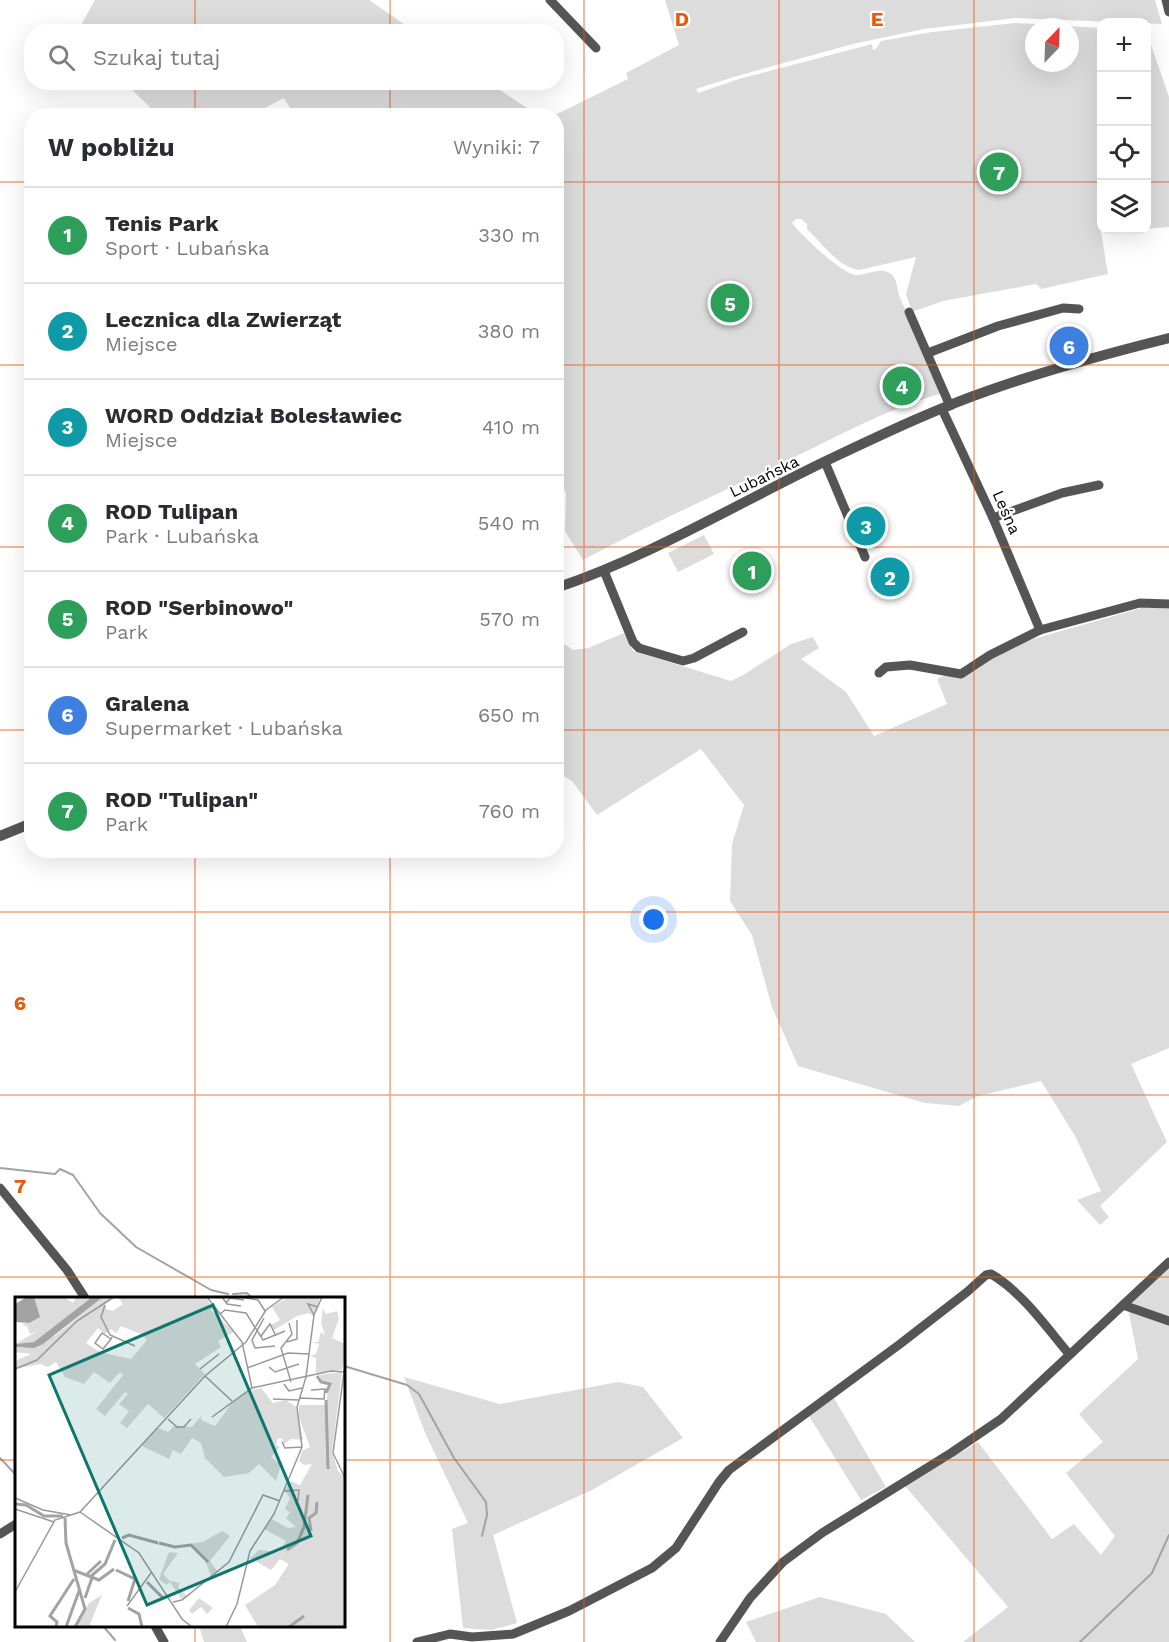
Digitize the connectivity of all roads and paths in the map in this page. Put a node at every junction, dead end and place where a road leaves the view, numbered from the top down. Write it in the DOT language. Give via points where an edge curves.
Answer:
graph roads {
  1 [pos="550,0"];
  2 [pos="1166,0"];
  3 [pos="1169,12"];
  4 [pos="596,48"];
  5 [pos="1079,309"];
  6 [pos="909,312"];
  7 [pos="1169,338"];
  8 [pos="928,353"];
  9 [pos="946,408"];
  10 [pos="825,462"];
  11 [pos="1098,485"];
  12 [pos="993,518"];
  13 [pos="865,557"];
  14 [pos="604,571"];
  15 [pos="564,585"];
  16 [pos="1169,604"];
  17 [pos="1040,630"];
  18 [pos="743,632"];
  19 [pos="879,673"];
  20 [pos="24,826"];
  21 [pos="0,836"];
  22 [pos="0,1188"];
  23 [pos="1169,1262"];
  24 [pos="84,1297"];
  25 [pos="1123,1305"];
  26 [pos="1169,1320"];
  27 [pos="1068,1354"];
  28 [pos="15,1525"];
  29 [pos="0,1534"];
  30 [pos="156,1627"];
  31 [pos="164,1642"];
  32 [pos="417,1642"];
  33 [pos="720,1642"];
  1 -- 4 [label="street"];
  2 -- 3 [label="street"];
  5 -- 8 [label="street" via="1063,308 998,326"];
  6 -- 8 [label="street"];
  7 -- 9 [label="street, Lubańska" via="1066,365"];
  8 -- 9 [label="street"];
  9 -- 10 [label="street, Lubańska"];
  9 -- 12 [label="street, Leśna"];
  10 -- 13 [label="street"];
  10 -- 14 [label="street, Lubańska"];
  11 -- 12 [label="street" via="1062,493"];
  12 -- 17 [label="street, Leśna"];
  14 -- 15 [label="street, Lubańska"];
  14 -- 18 [label="street" via="639,648 683,661"];
  16 -- 17 [label="street" via="1140,603"];
  17 -- 19 [label="street" via="961,674 910,665 886,668"];
  20 -- 21 [label="street"];
  22 -- 24 [label="street" via="67,1270"];
  23 -- 25 [label="street"];
  25 -- 26 [label="street"];
  25 -- 27 [label="street"];
  27 -- 32 [label="street" via="1005,1284 991,1274 986,1275 729,1470 676,1548 652,1568 569,1611 513,1634 450,1634"];
  27 -- 33 [label="street" via="1001,1419 783,1562 750,1598"];
  28 -- 29 [label="street"];
  30 -- 31 [label="street"];
}
